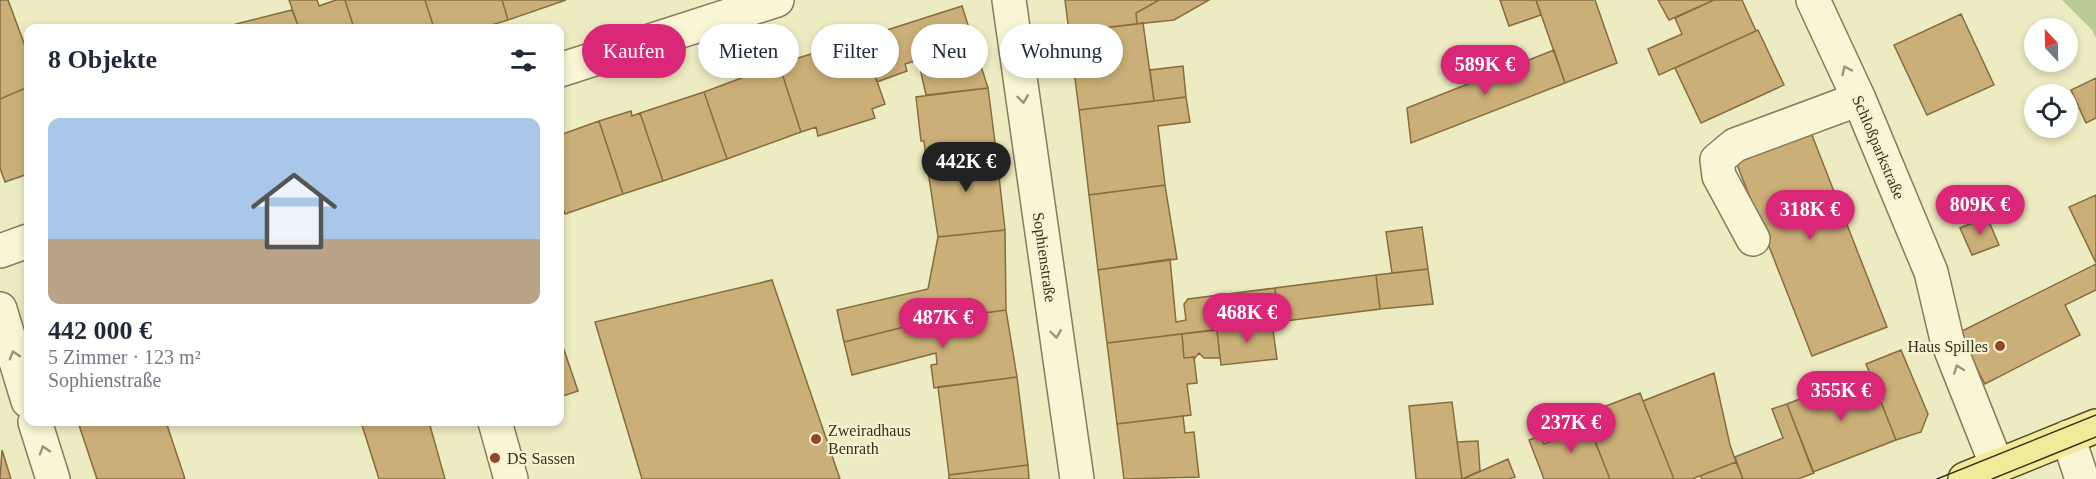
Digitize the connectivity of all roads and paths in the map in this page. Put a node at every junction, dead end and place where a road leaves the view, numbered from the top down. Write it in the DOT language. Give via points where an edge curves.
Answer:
graph roads {
  1 [pos="777,0"];
  2 [pos="1009,0"];
  3 [pos="1822,3"];
  4 [pos="564,69"];
  5 [pos="1859,99"];
  6 [pos="1753,239"];
  7 [pos="24,242"];
  8 [pos="0,251"];
  9 [pos="0,309"];
  10 [pos="24,388"];
  11 [pos="36,426"];
  12 [pos="496,426"];
  13 [pos="2082,432"];
  14 [pos="1997,466"];
  15 [pos="53,479"];
  16 [pos="511,479"];
  17 [pos="1077,479"];
  18 [pos="1965,479"];
  19 [pos="2082,479"];
  1 -- 4 [label="street"];
  2 -- 17 [label="street, Sophienstraße, one-way"];
  5 -- 3 [label="street, Schloßparkstraße, one-way"];
  5 -- 6 [label="street" via="1735,145 1717,160 1719,176"];
  14 -- 5 [label="street, Schloßparkstraße, one-way" via="1947,340 1931,272"];
  7 -- 8 [label="street"];
  10 -- 9 [label="street, one-way"];
  15 -- 11 [label="street, one-way"];
  12 -- 16 [label="street"];
  13 -- 14 [label="main road"];
  13 -- 19 [label="street"];
  14 -- 18 [label="main road"];
}
